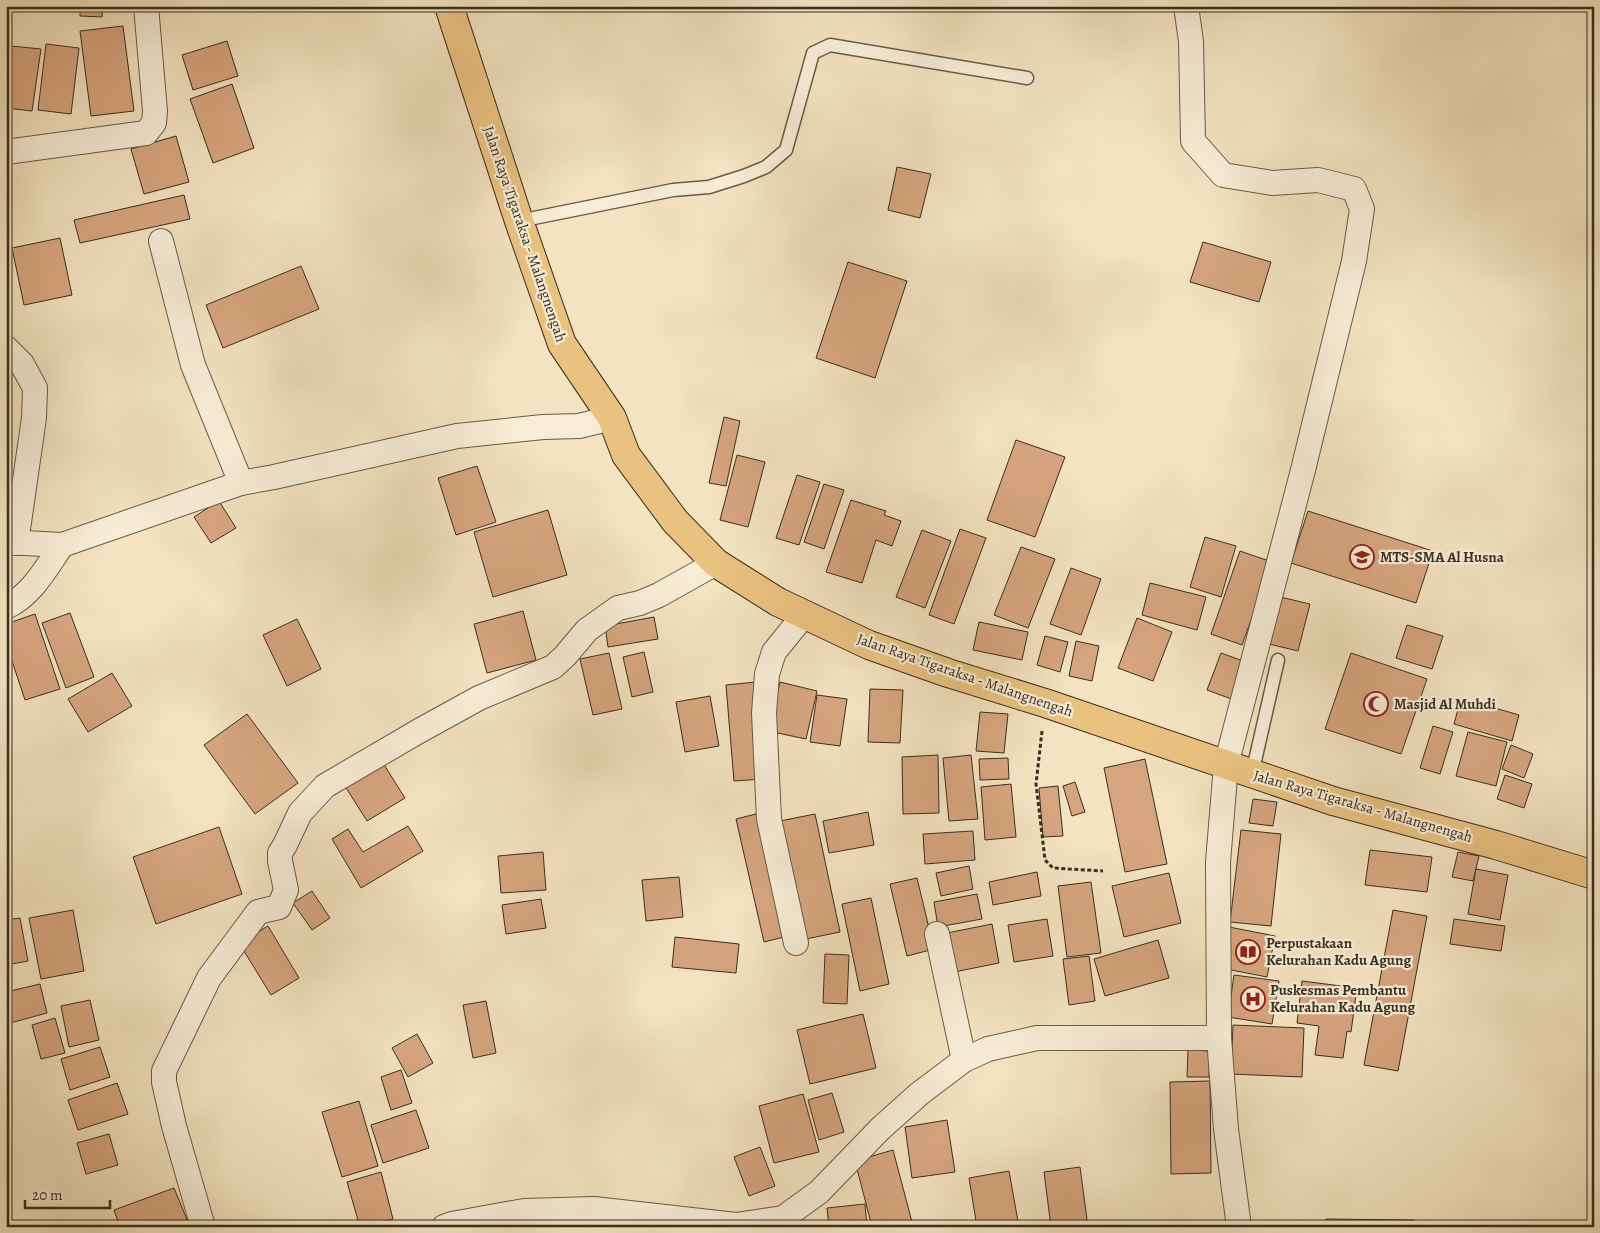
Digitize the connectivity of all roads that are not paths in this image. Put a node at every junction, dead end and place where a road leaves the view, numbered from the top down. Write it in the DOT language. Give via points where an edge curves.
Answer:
graph roads {
  1 [pos="146,6"];
  2 [pos="448,6"];
  3 [pos="1186,6"];
  4 [pos="1027,78"];
  5 [pos="6,152"];
  6 [pos="519,221"];
  7 [pos="161,241"];
  8 [pos="6,348"];
  9 [pos="612,418"];
  10 [pos="242,483"];
  11 [pos="11,542"];
  12 [pos="62,545"];
  13 [pos="716,563"];
  14 [pos="6,607"];
  15 [pos="804,615"];
  16 [pos="1278,660"];
  17 [pos="1226,764"];
  18 [pos="1252,774"];
  19 [pos="1594,875"];
  20 [pos="937,934"];
  21 [pos="796,943"];
  22 [pos="1219,1038"];
  23 [pos="964,1060"];
  24 [pos="203,1227"];
  25 [pos="444,1227"];
  26 [pos="1239,1227"];
  1 -- 5 [label="street" via="155,111 154,123 146,133"];
  2 -- 6 [label="main road, Jalan Raya Tigaraksa - Malangnengah"];
  3 -- 17 [label="street" via="1192,41 1193,141 1222,175 1272,183 1318,180 1354,189 1362,209 1345,299"];
  4 -- 6 [label="lane" via="830,44 813,53 786,150 766,167 709,187 673,190"];
  6 -- 9 [label="main road, Jalan Raya Tigaraksa - Malangnengah" via="562,344"];
  7 -- 10 [label="street" via="194,365"];
  8 -- 11 [label="street" via="22,364 35,388 34,418"];
  9 -- 10 [label="street" via="579,426 457,436"];
  9 -- 13 [label="main road, Jalan Raya Tigaraksa - Malangnengah" via="626,455 675,521"];
  10 -- 12 [label="street"];
  11 -- 12 [label="street"];
  12 -- 14 [label="street" via="36,583"];
  13 -- 15 [label="main road, Jalan Raya Tigaraksa - Malangnengah"];
  13 -- 24 [label="street" via="659,595 618,608 586,630 553,667 479,698 402,741 325,786 300,814 280,853 286,890 279,907 258,912 209,978 164,1071 174,1126"];
  15 -- 17 [label="main road, Jalan Raya Tigaraksa - Malangnengah" via="869,645 948,673"];
  15 -- 21 [label="street" via="774,652 767,674 764,713 769,819"];
  16 -- 18 [label="lane"];
  17 -- 18 [label="main road, Jalan Raya Tigaraksa - Malangnengah"];
  17 -- 22 [label="street" via="1218,862"];
  18 -- 19 [label="main road, Jalan Raya Tigaraksa - Malangnengah" via="1333,801"];
  20 -- 23 [label="street"];
  22 -- 23 [label="street" via="1037,1038 988,1049"];
  22 -- 26 [label="street" via="1226,1129"];
  23 -- 25 [label="street" via="880,1128 819,1192 784,1218 736,1225 594,1209 524,1211"];
}
